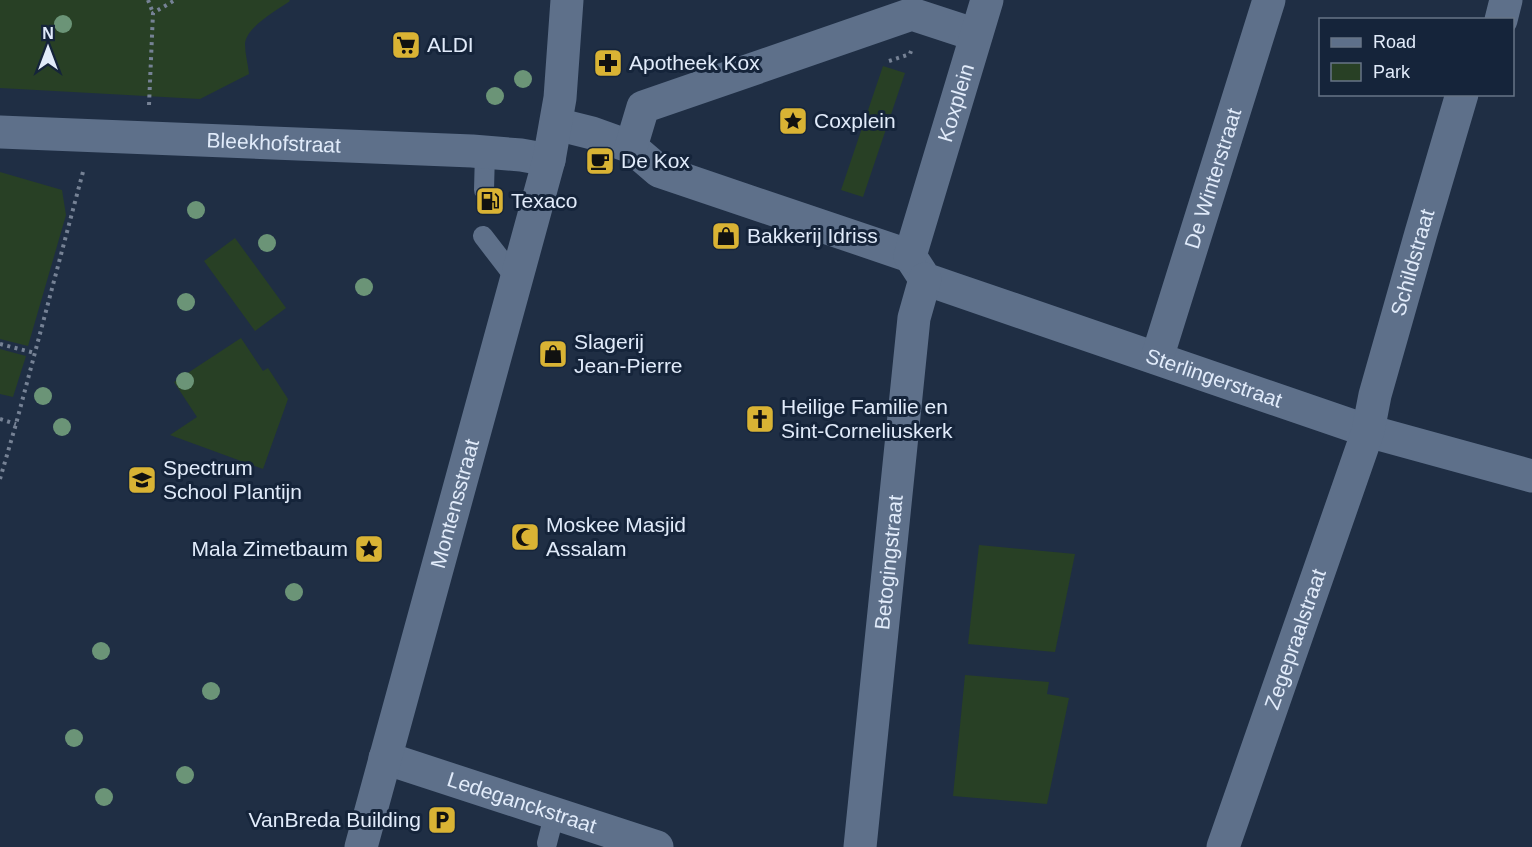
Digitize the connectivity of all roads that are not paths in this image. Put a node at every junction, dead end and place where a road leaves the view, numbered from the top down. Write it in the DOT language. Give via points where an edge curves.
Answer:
graph roads {
  1 [pos="567,0"];
  2 [pos="987,0"];
  3 [pos="1269,0"];
  4 [pos="1506,0"];
  5 [pos="1502,18"];
  6 [pos="976,35"];
  7 [pos="1461,96"];
  8 [pos="556,124"];
  9 [pos="0,132"];
  10 [pos="631,147"];
  11 [pos="485,152"];
  12 [pos="549,160"];
  13 [pos="484,190"];
  14 [pos="483,236"];
  15 [pos="918,267"];
  16 [pos="516,279"];
  17 [pos="1157,358"];
  18 [pos="1368,431"];
  19 [pos="1532,476"];
  20 [pos="386,758"];
  21 [pos="361,847"];
  22 [pos="657,847"];
  23 [pos="860,847"];
  24 [pos="1223,847"];
  1 -- 8 [label="street, Montensstraat"];
  2 -- 6 [label="street"];
  3 -- 17 [label="street, De Winterstraat"];
  4 -- 5 [label="street"];
  6 -- 10 [label="street, Koxplein" via="912,14 643,107"];
  6 -- 15 [label="street, Koxplein"];
  7 -- 18 [label="street, Schildstraat"];
  8 -- 10 [label="street"];
  8 -- 12 [label="street, Montensstraat"];
  9 -- 11 [label="street, Bleekhofstraat"];
  10 -- 15 [label="street" via="659,171"];
  11 -- 12 [label="street, Bleekhofstraat"];
  11 -- 13 [label="lane"];
  12 -- 16 [label="street, Montensstraat"];
  14 -- 16 [label="lane"];
  15 -- 17 [label="street, Sterlingerstraat"];
  15 -- 23 [label="street, Betogingstraat"];
  16 -- 20 [label="street, Montensstraat"];
  17 -- 18 [label="street, Sterlingerstraat"];
  18 -- 19 [label="street, Sterlingerstraat"];
  18 -- 24 [label="street, Zegepraalstraat"];
  20 -- 21 [label="street, Montensstraat"];
  20 -- 22 [label="street, Ledeganckstraat" via="551,828"];
}
